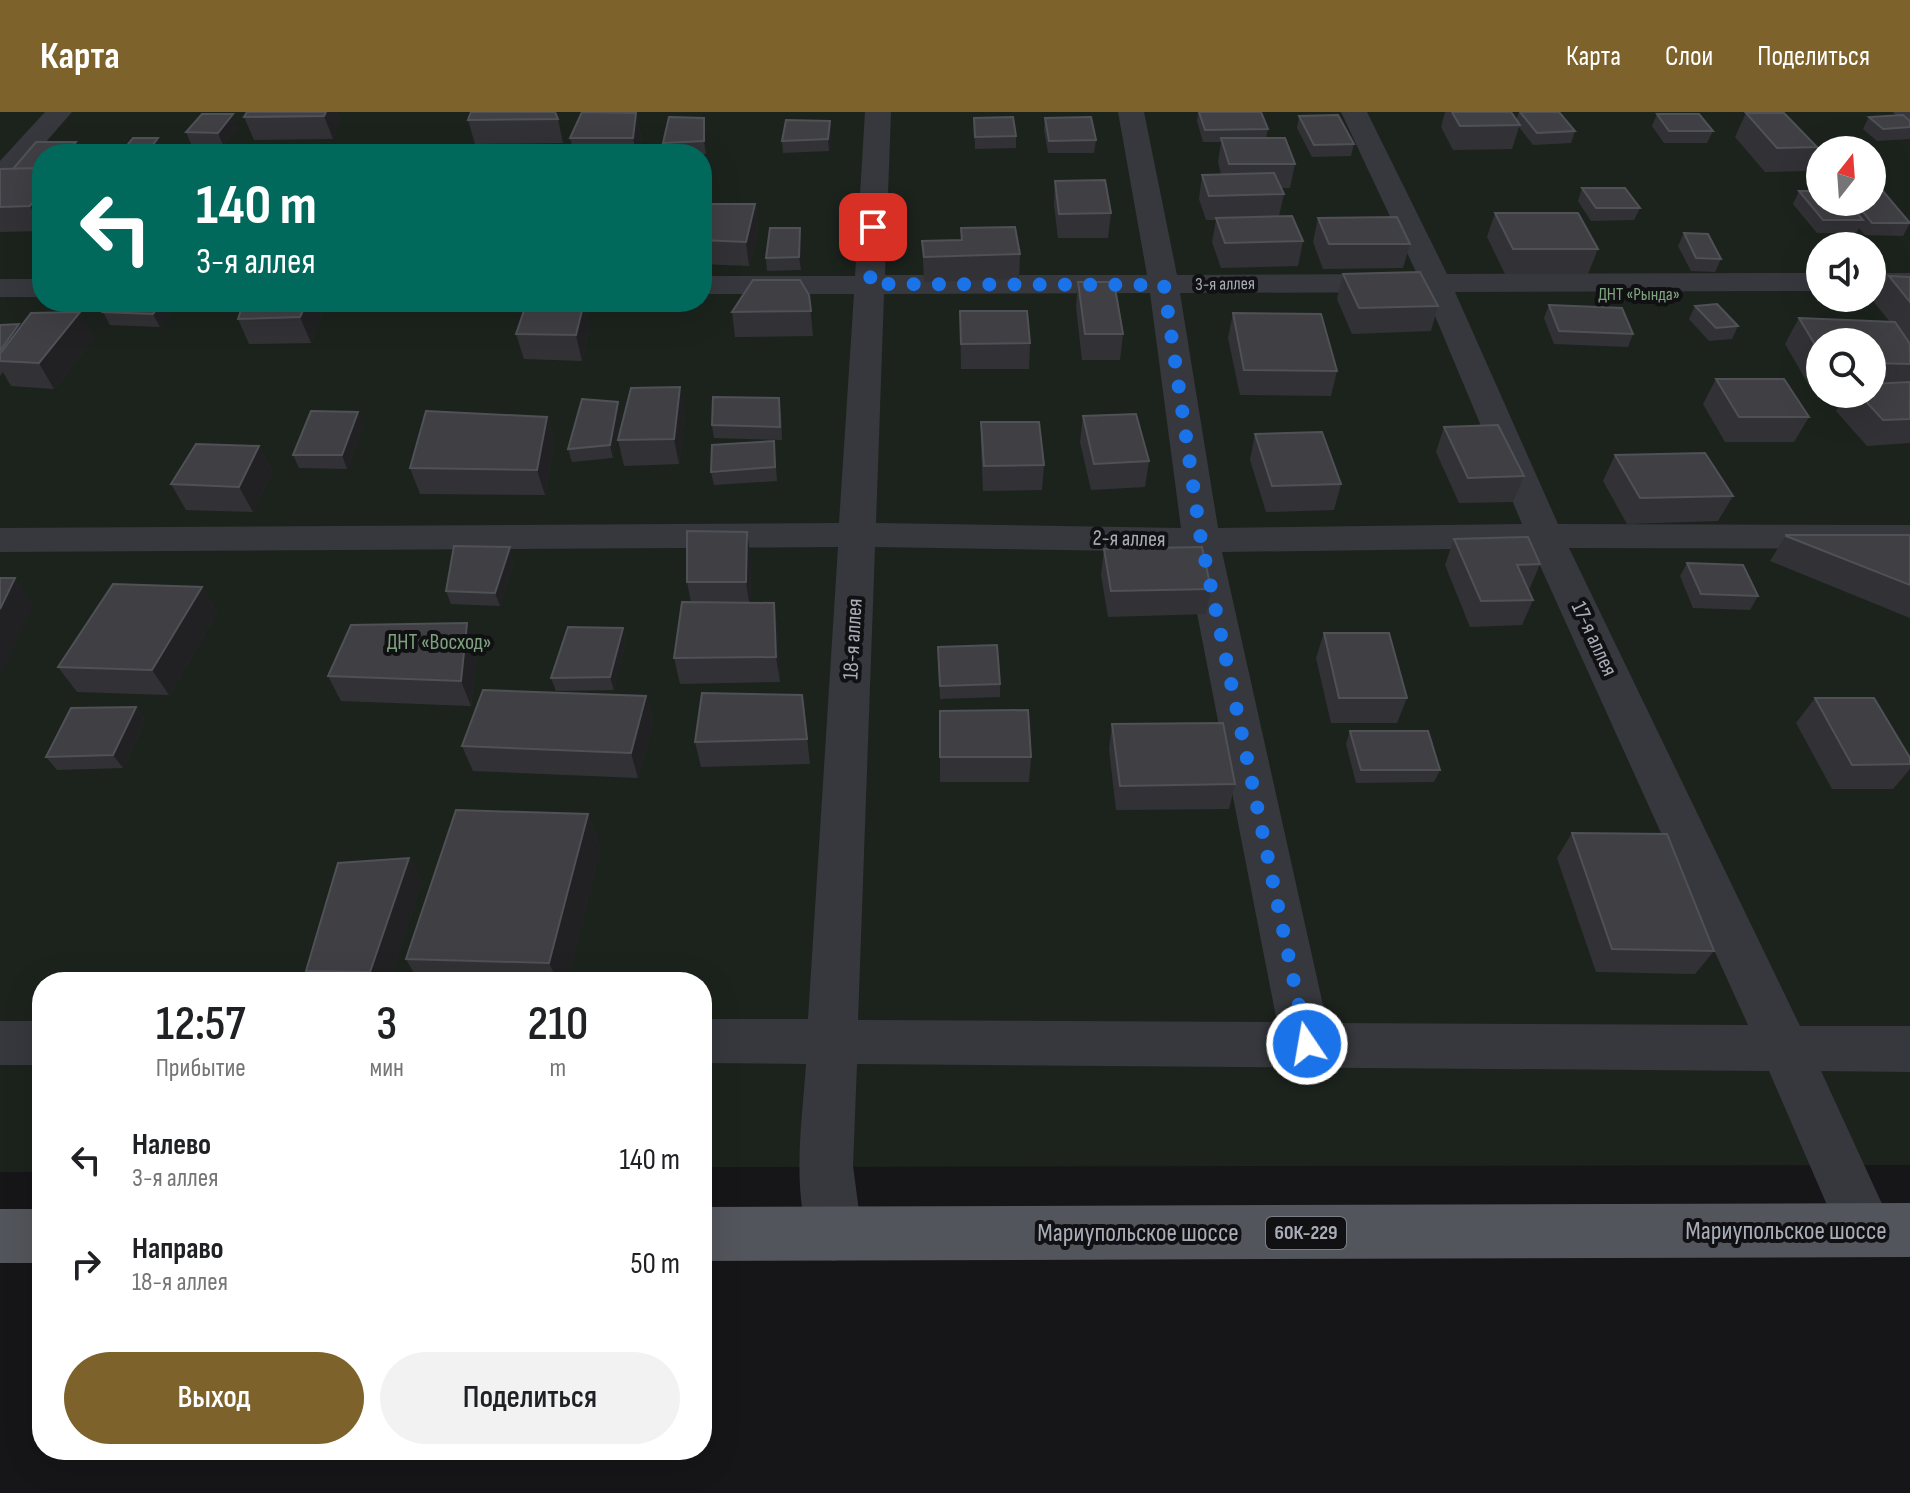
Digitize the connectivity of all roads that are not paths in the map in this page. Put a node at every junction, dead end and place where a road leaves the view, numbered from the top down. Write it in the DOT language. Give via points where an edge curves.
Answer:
graph roads {
  1 [pos="59,112"];
  2 [pos="878,112"];
  3 [pos="1131,112"];
  4 [pos="1354,112"];
  5 [pos="0,177"];
  6 [pos="1436,282"];
  7 [pos="1806,282"];
  8 [pos="1886,282"];
  9 [pos="1910,282"];
  10 [pos="870,284"];
  11 [pos="712,285"];
  12 [pos="1164,285"];
  13 [pos="0,288"];
  14 [pos="32,288"];
  15 [pos="858,535"];
  16 [pos="1545,536"];
  17 [pos="1910,537"];
  18 [pos="0,540"];
  19 [pos="1201,540"];
  20 [pos="712,1041"];
  21 [pos="833,1041"];
  22 [pos="0,1043"];
  23 [pos="32,1043"];
  24 [pos="1307,1044"];
  25 [pos="1785,1048"];
  26 [pos="1910,1049"];
  27 [pos="1888,1230"];
  28 [pos="712,1234"];
  29 [pos="834,1234"];
  30 [pos="0,1236"];
  31 [pos="32,1236"];
  1 -- 5 [label="street"];
  2 -- 10 [label="street, 18-я аллея"];
  3 -- 12 [label="street"];
  4 -- 6 [label="street, 17-я аллея"];
  6 -- 7 [label="street, 3-я аллея"];
  6 -- 12 [label="street, 3-я аллея"];
  6 -- 16 [label="street, 17-я аллея"];
  8 -- 9 [label="street"];
  10 -- 11 [label="street, 3-я аллея"];
  10 -- 12 [label="street, 3-я аллея"];
  10 -- 15 [label="street, 18-я аллея"];
  12 -- 19 [label="street"];
  13 -- 14 [label="street"];
  15 -- 18 [label="street, 2-я аллея"];
  15 -- 19 [label="street, 2-я аллея"];
  15 -- 21 [label="street, 18-я аллея"];
  16 -- 17 [label="street, 2-я аллея"];
  16 -- 19 [label="street, 2-я аллея"];
  16 -- 25 [label="street, 17-я аллея"];
  19 -- 24 [label="street"];
  20 -- 21 [label="street"];
  21 -- 24 [label="street"];
  21 -- 29 [label="street, 18-я аллея" via="826,1166"];
  22 -- 23 [label="street"];
  24 -- 25 [label="street"];
  25 -- 26 [label="street"];
  25 -- 27 [label="street, 17-я аллея" via="1839,1165"];
  27 -- 29 [label="main road, Мариупольское шоссе / 60К-229"];
  28 -- 29 [label="main road, Мариупольское шоссе / 60К-229"];
  30 -- 31 [label="main road"];
}
